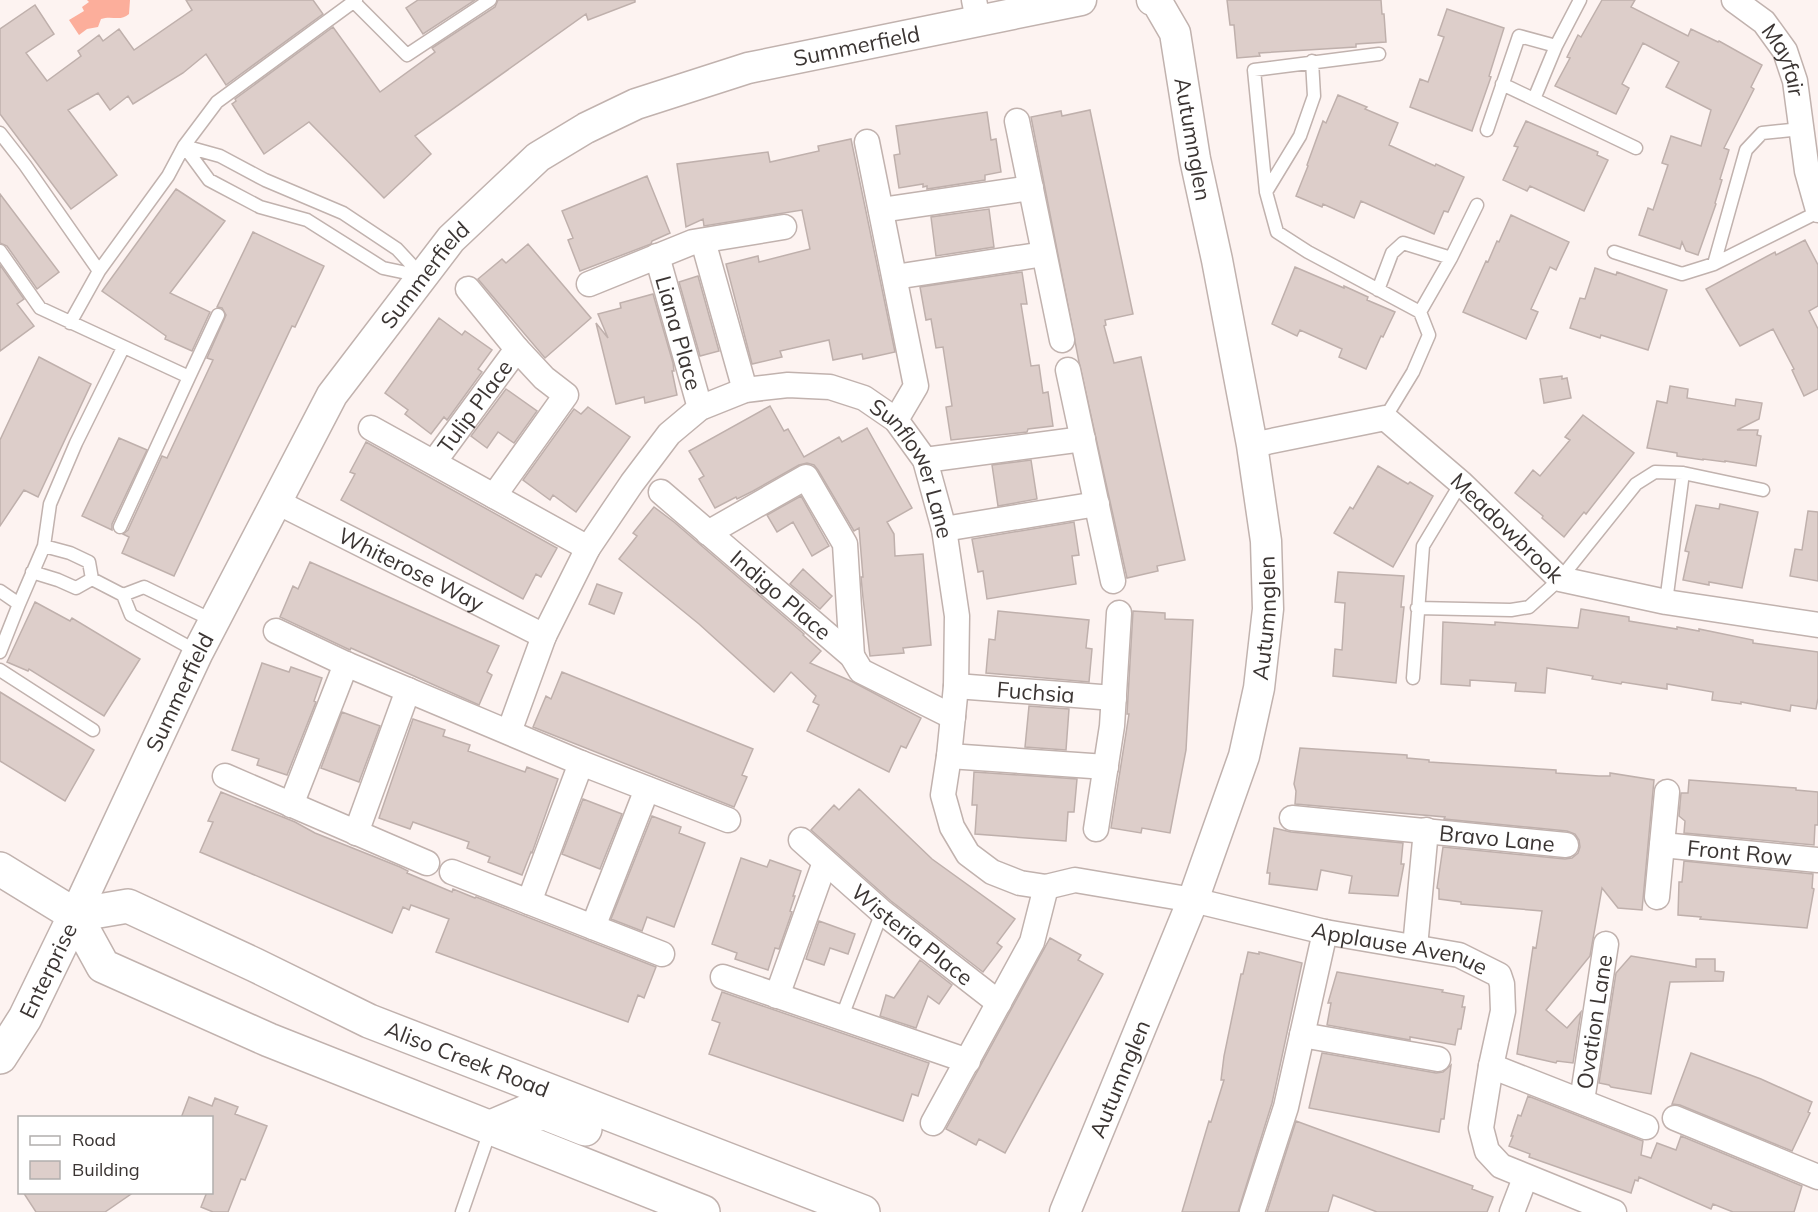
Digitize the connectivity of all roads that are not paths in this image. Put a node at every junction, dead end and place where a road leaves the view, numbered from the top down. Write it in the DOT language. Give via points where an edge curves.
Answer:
graph roads {
  1 [pos="490,0"];
  2 [pos="1081,0"];
  3 [pos="1580,0"];
  4 [pos="1734,0"];
  5 [pos="355,1"];
  6 [pos="1155,1"];
  7 [pos="976,10"];
  8 [pos="1556,46"];
  9 [pos="1379,54"];
  10 [pos="1312,61"];
  11 [pos="1502,84"];
  12 [pos="1534,99"];
  13 [pos="1017,121"];
  14 [pos="1801,129"];
  15 [pos="1487,130"];
  16 [pos="0,133"];
  17 [pos="867,142"];
  18 [pos="184,146"];
  19 [pos="1636,148"];
  20 [pos="1031,188"];
  21 [pos="1266,192"];
  22 [pos="1477,205"];
  23 [pos="881,210"];
  24 [pos="1818,211"];
  25 [pos="784,227"];
  26 [pos="703,241"];
  27 [pos="0,252"];
  28 [pos="1614,252"];
  29 [pos="1044,254"];
  30 [pos="657,256"];
  31 [pos="1451,258"];
  32 [pos="1714,264"];
  33 [pos="99,271"];
  34 [pos="423,277"];
  35 [pos="895,277"];
  36 [pos="589,285"];
  37 [pos="468,289"];
  38 [pos="1378,290"];
  39 [pos="1420,312"];
  40 [pos="218,315"];
  41 [pos="70,323"];
  42 [pos="1062,340"];
  43 [pos="123,348"];
  44 [pos="517,349"];
  45 [pos="1068,370"];
  46 [pos="189,376"];
  47 [pos="745,390"];
  48 [pos="700,408"];
  49 [pos="1386,418"];
  50 [pos="896,420"];
  51 [pos="371,428"];
  52 [pos="1083,439"];
  53 [pos="1252,445"];
  54 [pos="925,460"];
  55 [pos="434,462"];
  56 [pos="1683,473"];
  57 [pos="1461,483"];
  58 [pos="1763,490"];
  59 [pos="661,492"];
  60 [pos="494,496"];
  61 [pos="277,502"];
  62 [pos="1097,504"];
  63 [pos="120,527"];
  64 [pos="944,529"];
  65 [pos="708,533"];
  66 [pos="44,546"];
  67 [pos="588,548"];
  68 [pos="32,572"];
  69 [pos="92,579"];
  70 [pos="1560,579"];
  71 [pos="1113,581"];
  72 [pos="0,591"];
  73 [pos="123,595"];
  74 [pos="1666,602"];
  75 [pos="19,604"];
  76 [pos="1417,608"];
  77 [pos="1119,613"];
  78 [pos="214,621"];
  79 [pos="1818,625"];
  80 [pos="276,631"];
  81 [pos="544,636"];
  82 [pos="0,651"];
  83 [pos="198,652"];
  84 [pos="852,656"];
  85 [pos="346,664"];
  86 [pos="0,670"];
  87 [pos="1413,678"];
  88 [pos="956,686"];
  89 [pos="408,690"];
  90 [pos="1114,698"];
  91 [pos="953,717"];
  92 [pos="93,730"];
  93 [pos="509,732"];
  94 [pos="949,756"];
  95 [pos="581,763"];
  96 [pos="1106,767"];
  97 [pos="225,776"];
  98 [pos="647,789"];
  99 [pos="1667,792"];
  100 [pos="291,805"];
  101 [pos="1292,818"];
  102 [pos="728,820"];
  103 [pos="1096,829"];
  104 [pos="1426,830"];
  105 [pos="356,833"];
  106 [pos="801,840"];
  107 [pos="1566,845"];
  108 [pos="1662,845"];
  109 [pos="1818,860"];
  110 [pos="825,862"];
  111 [pos="426,863"];
  112 [pos="0,869"];
  113 [pos="452,872"];
  114 [pos="1046,887"];
  115 [pos="1657,897"];
  116 [pos="1194,900"];
  117 [pos="529,903"];
  118 [pos="882,912"];
  119 [pos="75,915"];
  120 [pos="594,927"];
  121 [pos="1325,932"];
  122 [pos="1606,944"];
  123 [pos="1415,947"];
  124 [pos="662,954"];
  125 [pos="723,977"];
  126 [pos="777,996"];
  127 [pos="999,1004"];
  128 [pos="841,1019"];
  129 [pos="1302,1035"];
  130 [pos="0,1057"];
  131 [pos="1438,1059"];
  132 [pos="968,1061"];
  133 [pos="1491,1066"];
  134 [pos="1582,1101"];
  135 [pos="1676,1118"];
  136 [pos="933,1124"];
  137 [pos="491,1127"];
  138 [pos="1646,1127"];
  139 [pos="680,1143"];
  140 [pos="1818,1177"];
  141 [pos="1525,1178"];
  142 [pos="462,1212"];
  143 [pos="703,1212"];
  144 [pos="863,1212"];
  145 [pos="1065,1212"];
  146 [pos="1252,1212"];
  147 [pos="1512,1212"];
  148 [pos="1614,1212"];
  1 -- 5 [label="lane" via="407,55"];
  2 -- 7 [label="street, Summerfield"];
  3 -- 8 [label="lane"];
  4 -- 14 [label="street, Mayfair" via="1764,21 1785,51 1795,81"];
  5 -- 18 [label="lane" via="217,102"];
  6 -- 53 [label="street, Autumnglen" via="1175,33 1195,159"];
  7 -- 34 [label="street, Summerfield" via="748,68 636,104 585,128 538,157 451,239"];
  8 -- 11 [label="lane" via="1520,36"];
  8 -- 12 [label="lane"];
  9 -- 10 [label="lane"];
  10 -- 21 [label="lane" via="1314,96 1300,136"];
  10 -- 21 [label="lane" via="1254,70"];
  11 -- 12 [label="lane"];
  11 -- 15 [label="lane"];
  12 -- 19 [label="lane"];
  13 -- 20 [label="street"];
  14 -- 24 [label="street, Mayfair"];
  14 -- 32 [label="lane" via="1762,133 1746,150"];
  16 -- 33 [label="lane"];
  17 -- 23 [label="street"];
  18 -- 33 [label="lane" via="168,176"];
  18 -- 34 [label="lane" via="220,156 343,213 397,249"];
  18 -- 34 [label="lane" via="209,180 260,207 307,220 383,268"];
  20 -- 23 [label="street"];
  20 -- 29 [label="street"];
  21 -- 38 [label="lane" via="1277,232"];
  22 -- 31 [label="lane"];
  23 -- 35 [label="street"];
  24 -- 32 [label="lane"];
  25 -- 26 [label="street, Liana Place"];
  26 -- 30 [label="street, Liana Place"];
  26 -- 47 [label="street"];
  27 -- 41 [label="lane" via="40,308"];
  28 -- 32 [label="lane" via="1682,274"];
  29 -- 35 [label="street"];
  29 -- 42 [label="street"];
  30 -- 36 [label="street, Liana Place"];
  30 -- 48 [label="street, Liana Place"];
  31 -- 38 [label="lane" via="1403,243 1392,253"];
  31 -- 39 [label="lane"];
  33 -- 41 [label="lane"];
  34 -- 61 [label="street, Summerfield" via="332,395"];
  35 -- 50 [label="street" via="916,386"];
  37 -- 44 [label="street, Tulip Place"];
  38 -- 39 [label="lane"];
  39 -- 49 [label="lane" via="1429,335"];
  40 -- 46 [label="lane"];
  41 -- 43 [label="lane"];
  43 -- 46 [label="lane"];
  43 -- 66 [label="lane" via="50,504"];
  44 -- 55 [label="street, Tulip Place"];
  44 -- 60 [label="street, Tulip Place" via="566,395"];
  45 -- 52 [label="street"];
  46 -- 63 [label="lane"];
  47 -- 48 [label="street, Sunflower Lane"];
  47 -- 50 [label="street, Sunflower Lane" via="788,385 830,387 864,398"];
  48 -- 67 [label="street, Sunflower Lane" via="669,434"];
  49 -- 53 [label="street"];
  49 -- 57 [label="street, Meadowbrook"];
  50 -- 54 [label="street, Sunflower Lane"];
  51 -- 55 [label="street, Tulip Place"];
  52 -- 54 [label="street"];
  52 -- 62 [label="street"];
  53 -- 116 [label="street, Autumnglen" via="1266,541 1268,609 1259,688 1244,756"];
  54 -- 64 [label="street, Sunflower Lane"];
  55 -- 60 [label="street, Tulip Place"];
  56 -- 58 [label="lane"];
  56 -- 70 [label="lane" via="1655,472 1636,484"];
  56 -- 74 [label="lane"];
  57 -- 70 [label="street, Meadowbrook"];
  57 -- 76 [label="lane" via="1423,546"];
  59 -- 65 [label="street, Indigo Place"];
  60 -- 67 [label="street, Tulip Place"];
  61 -- 78 [label="street, Summerfield"];
  61 -- 81 [label="street, Whiterose Way"];
  62 -- 64 [label="street"];
  62 -- 71 [label="street"];
  64 -- 88 [label="street, Sunflower Lane" via="957,616"];
  65 -- 84 [label="street, Indigo Place"];
  65 -- 84 [label="street, Indigo Place" via="806,477 845,544"];
  66 -- 68 [label="lane"];
  66 -- 69 [label="lane" via="89,562"];
  67 -- 81 [label="street, Sunflower Lane"];
  68 -- 69 [label="lane" via="76,588"];
  68 -- 75 [label="lane"];
  69 -- 73 [label="lane"];
  70 -- 74 [label="street, Meadowbrook"];
  70 -- 76 [label="lane" via="1529,606 1510,610"];
  72 -- 75 [label="lane"];
  73 -- 78 [label="lane" via="144,587"];
  73 -- 83 [label="lane" via="131,615"];
  74 -- 79 [label="street, Meadowbrook"];
  75 -- 82 [label="lane"];
  76 -- 87 [label="lane"];
  77 -- 90 [label="street"];
  78 -- 83 [label="street, Summerfield"];
  80 -- 85 [label="street"];
  81 -- 93 [label="street, Sunflower Lane"];
  83 -- 119 [label="street, Summerfield"];
  84 -- 91 [label="street, Indigo Place" via="861,671"];
  85 -- 89 [label="street"];
  85 -- 100 [label="street"];
  86 -- 92 [label="lane"];
  88 -- 90 [label="street, Fuchsia"];
  88 -- 91 [label="street, Sunflower Lane"];
  89 -- 93 [label="street"];
  89 -- 105 [label="street"];
  90 -- 96 [label="street"];
  91 -- 94 [label="street, Sunflower Lane"];
  93 -- 95 [label="street"];
  94 -- 96 [label="street"];
  94 -- 114 [label="street, Sunflower Lane" via="943,795 952,827 968,854 992,872 1020,883"];
  95 -- 98 [label="street"];
  95 -- 117 [label="street"];
  96 -- 103 [label="street"];
  97 -- 100 [label="street"];
  98 -- 102 [label="street"];
  98 -- 120 [label="street"];
  99 -- 108 [label="street, Front Row"];
  100 -- 105 [label="street"];
  101 -- 104 [label="street, Bravo Lane"];
  104 -- 107 [label="street, Bravo Lane"];
  104 -- 123 [label="street, Bravo Lane"];
  105 -- 111 [label="street"];
  106 -- 110 [label="street, Wisteria Place"];
  108 -- 109 [label="street, Front Row"];
  108 -- 115 [label="street, Front Row"];
  110 -- 118 [label="street, Wisteria Place"];
  110 -- 126 [label="street, Wisteria Place"];
  112 -- 119 [label="main road"];
  113 -- 117 [label="street"];
  114 -- 116 [label="street, Sunflower Lane" via="1074,880"];
  114 -- 127 [label="street" via="1032,942"];
  116 -- 121 [label="street, Applause Avenue"];
  116 -- 145 [label="street, Autumnglen"];
  117 -- 120 [label="street"];
  118 -- 127 [label="street, Wisteria Place"];
  118 -- 128 [label="lane"];
  119 -- 130 [label="main road, Enterprise" via="25,1018"];
  119 -- 137 [label="main road" via="103,966 269,1040"];
  119 -- 139 [label="main road, Aliso Creek Road" via="128,906 369,1021"];
  120 -- 124 [label="street"];
  121 -- 123 [label="street, Applause Avenue"];
  121 -- 129 [label="street"];
  122 -- 134 [label="street, Ovation Lane"];
  123 -- 133 [label="street, Applause Avenue" via="1459,955 1499,975 1503,1011"];
  125 -- 126 [label="street"];
  126 -- 128 [label="street"];
  127 -- 132 [label="street"];
  128 -- 132 [label="street"];
  129 -- 131 [label="street"];
  129 -- 146 [label="street" via="1286,1107"];
  132 -- 136 [label="street"];
  133 -- 134 [label="street, Ovation Lane"];
  133 -- 141 [label="street, Applause Avenue" via="1480,1128 1487,1151 1501,1166"];
  134 -- 138 [label="street, Ovation Lane"];
  135 -- 140 [label="street"];
  137 -- 139 [label="main road" via="526,1112 547,1114 650,1153 670,1153"];
  137 -- 142 [label="lane"];
  137 -- 143 [label="main road"];
  139 -- 144 [label="main road, Aliso Creek Road"];
  141 -- 147 [label="street"];
  141 -- 148 [label="street, Applause Avenue"];
}
